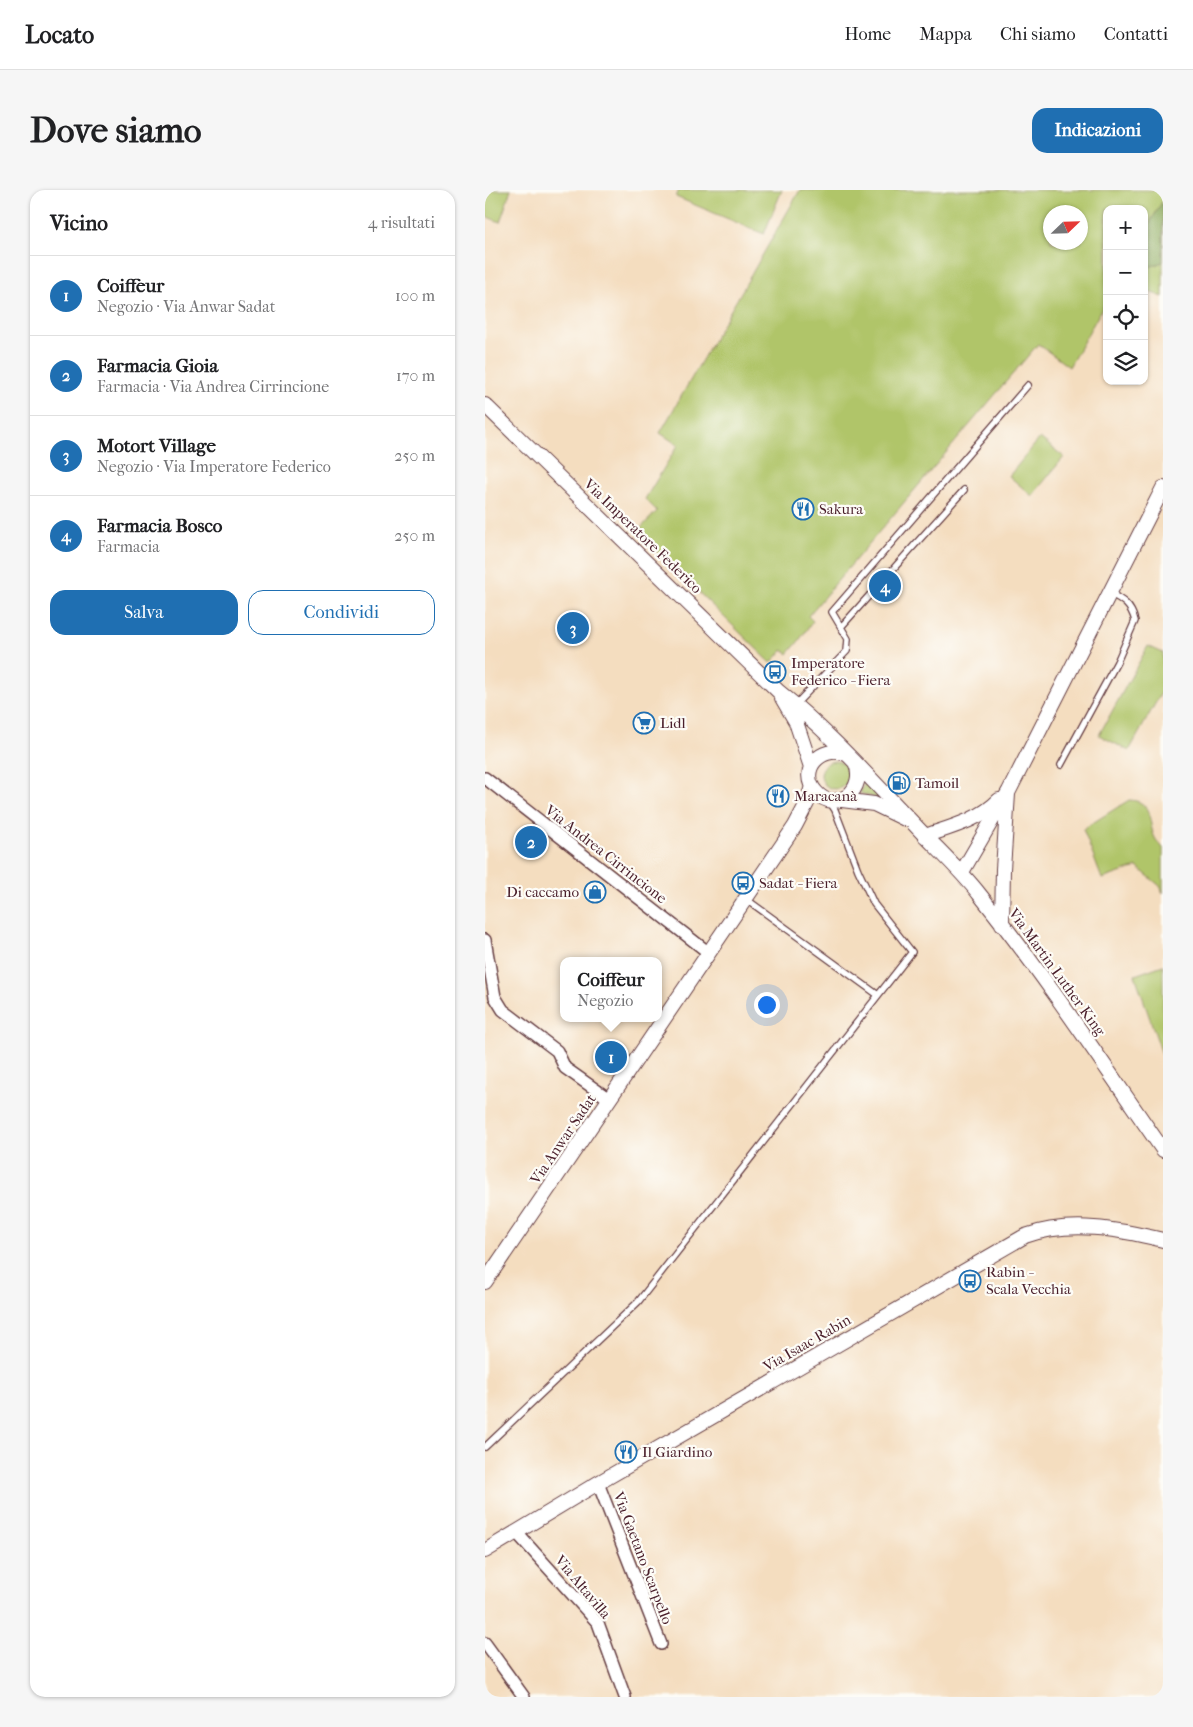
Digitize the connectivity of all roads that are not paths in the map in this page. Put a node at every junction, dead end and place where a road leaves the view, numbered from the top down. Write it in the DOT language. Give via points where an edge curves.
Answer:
graph roads {
  1 [pos="1028,385"];
  2 [pos="485,405"];
  3 [pos="1163,488"];
  4 [pos="964,490"];
  5 [pos="1109,593"];
  6 [pos="841,627"];
  7 [pos="778,691"];
  8 [pos="795,705"];
  9 [pos="850,758"];
  10 [pos="1061,765"];
  11 [pos="811,767"];
  12 [pos="485,778"];
  13 [pos="812,786"];
  14 [pos="1009,791"];
  15 [pos="835,800"];
  16 [pos="913,823"];
  17 [pos="925,836"];
  18 [pos="961,872"];
  19 [pos="746,899"];
  20 [pos="1002,924"];
  21 [pos="485,940"];
  22 [pos="709,953"];
  23 [pos="878,994"];
  24 [pos="662,1022"];
  25 [pos="662,1022"];
  26 [pos="609,1099"];
  27 [pos="1163,1150"];
  28 [pos="1163,1240"];
  29 [pos="485,1282"];
  30 [pos="485,1447"];
  31 [pos="598,1483"];
  32 [pos="516,1532"];
  33 [pos="485,1551"];
  34 [pos="485,1643"];
  35 [pos="661,1644"];
  36 [pos="524,1697"];
  37 [pos="625,1697"];
  1 -- 6 [label="lane" via="832,612"];
  2 -- 7 [label="street, Via Imperatore Federico"];
  3 -- 5 [label="street"];
  4 -- 6 [label="lane"];
  5 -- 10 [label="lane" via="1126,602 1135,620 1117,662"];
  5 -- 14 [label="street"];
  6 -- 8 [label="lane" via="848,639 847,650"];
  7 -- 8 [label="street, Via Martin Luther King"];
  7 -- 11 [label="street" via="796,722"];
  8 -- 9 [label="street, Via Martin Luther King"];
  9 -- 11 [label="street" via="840,751 826,752"];
  9 -- 15 [label="street" via="858,769 858,784 849,796"];
  9 -- 16 [label="street, Via Martin Luther King"];
  11 -- 13 [label="street"];
  12 -- 22 [label="street, Via Andrea Cirrincione"];
  13 -- 15 [label="street" via="816,792"];
  13 -- 19 [label="street, Via Anwar Sadat" via="800,817"];
  14 -- 17 [label="street" via="992,808"];
  14 -- 18 [label="street"];
  14 -- 20 [label="street"];
  15 -- 16 [label="street" via="874,804"];
  15 -- 23 [label="lane" via="835,810 874,904 912,952"];
  16 -- 17 [label="street, Via Martin Luther King"];
  17 -- 18 [label="street, Via Martin Luther King"];
  18 -- 20 [label="street, Via Martin Luther King"];
  19 -- 22 [label="street, Via Anwar Sadat"];
  19 -- 23 [label="lane"];
  20 -- 27 [label="street, Via Martin Luther King"];
  21 -- 26 [label="street" via="495,997 503,1010 557,1051 565,1068"];
  22 -- 24 [label="street, Via Anwar Sadat"];
  23 -- 30 [label="lane" via="638,1302"];
  25 -- 26 [label="street, Via Anwar Sadat"];
  26 -- 29 [label="street, Via Anwar Sadat"];
  28 -- 31 [label="street, Via Isaac Rabin" via="1078,1227 1051,1228 1025,1236"];
  31 -- 32 [label="street, Via Isaac Rabin"];
  31 -- 35 [label="street, Via Gaetano Scarpello"];
  32 -- 33 [label="street, Via Isaac Rabin"];
  32 -- 37 [label="street, Via Altavilla" via="597,1623"];
  34 -- 36 [label="street"];
}
